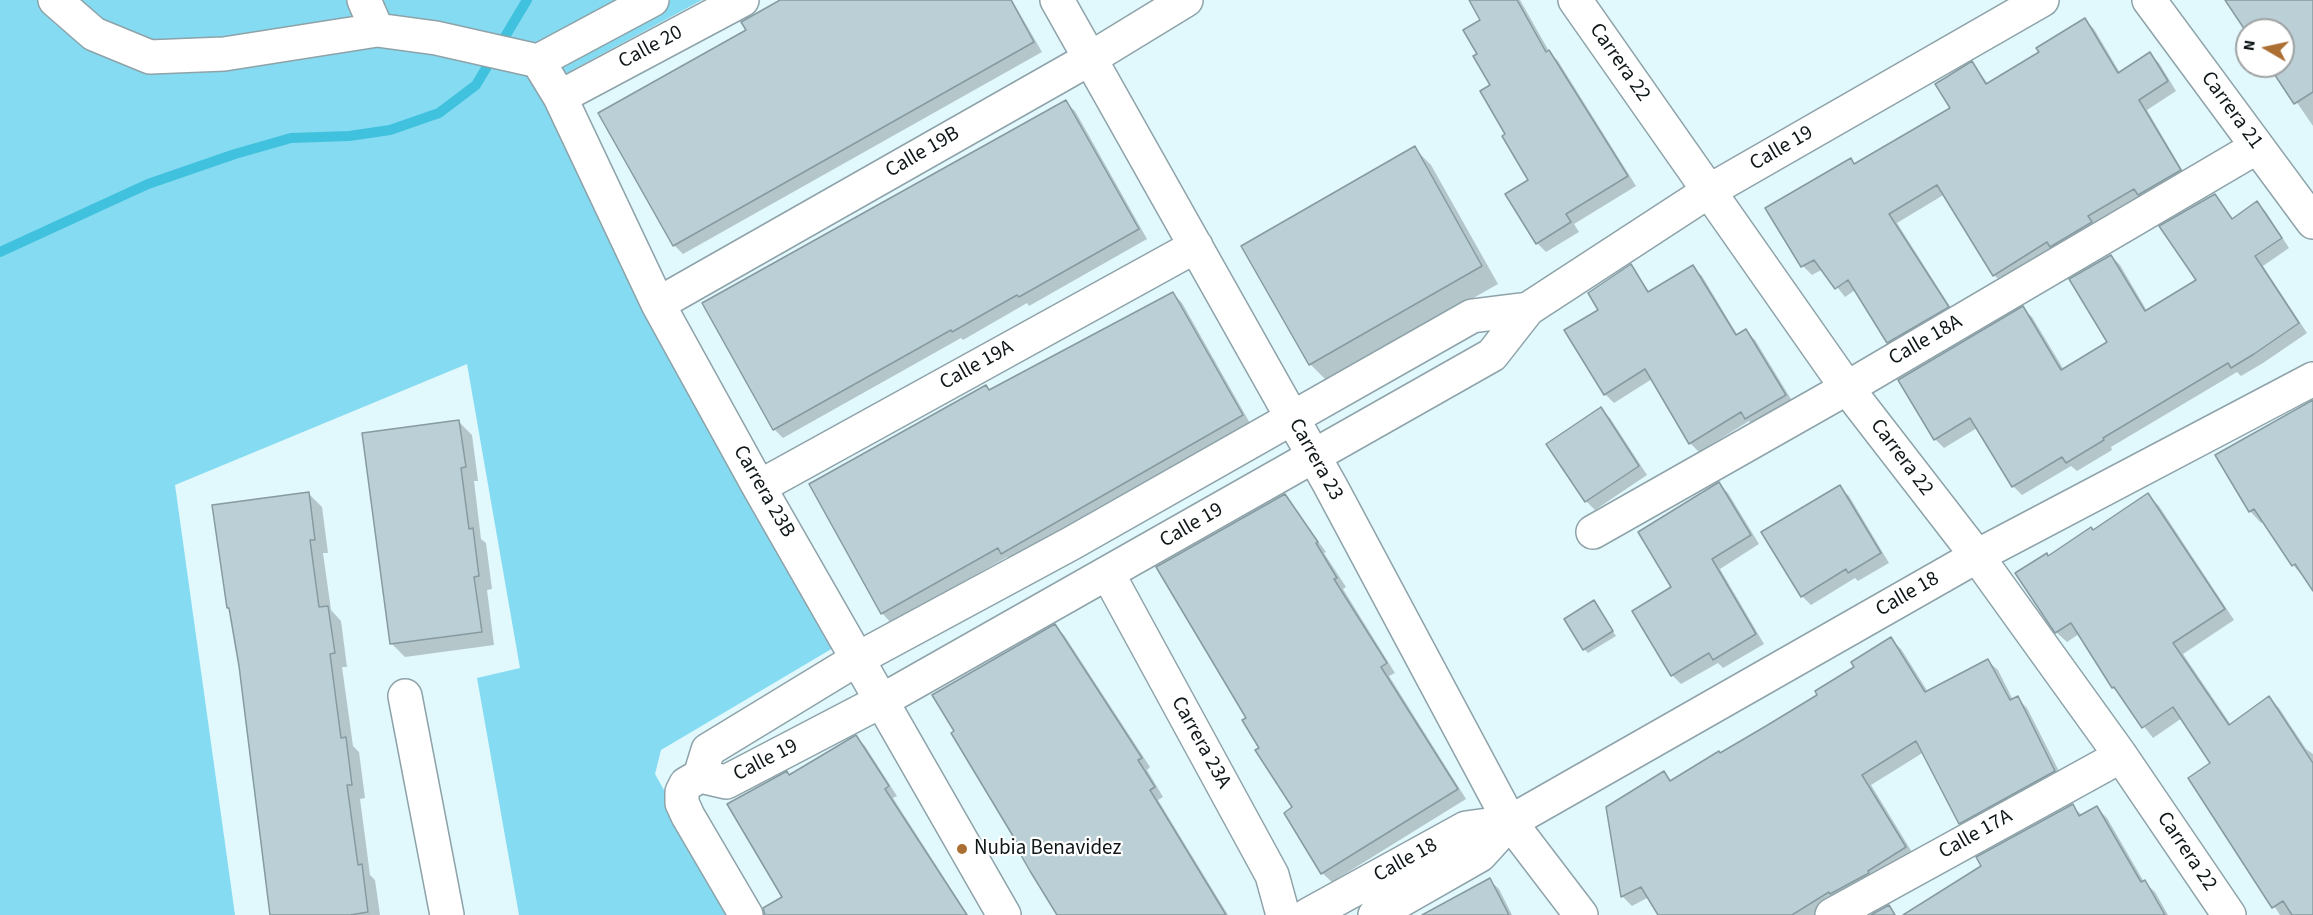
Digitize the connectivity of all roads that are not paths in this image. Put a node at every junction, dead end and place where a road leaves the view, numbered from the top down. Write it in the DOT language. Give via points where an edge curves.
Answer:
graph roads {
  1 [pos="55,0"];
  2 [pos="363,0"];
  3 [pos="652,0"];
  4 [pos="742,0"];
  5 [pos="1057,0"];
  6 [pos="1186,0"];
  7 [pos="1575,0"];
  8 [pos="2042,0"];
  9 [pos="2149,0"];
  10 [pos="377,30"];
  11 [pos="1091,58"];
  12 [pos="538,61"];
  13 [pos="560,97"];
  14 [pos="2257,147"];
  15 [pos="1709,191"];
  16 [pos="2313,222"];
  17 [pos="1196,246"];
  18 [pos="658,304"];
  19 [pos="1528,309"];
  20 [pos="2313,379"];
  21 [pos="1847,388"];
  22 [pos="1293,419"];
  23 [pos="1312,455"];
  24 [pos="759,487"];
  25 [pos="1593,532"];
  26 [pos="1977,556"];
  27 [pos="1108,574"];
  28 [pos="859,658"];
  29 [pos="405,696"];
  30 [pos="883,700"];
  31 [pos="2121,756"];
  32 [pos="700,776"];
  33 [pos="1510,822"];
  34 [pos="447,915"];
  35 [pos="746,915"];
  36 [pos="1004,915"];
  37 [pos="1283,915"];
  38 [pos="1308,915"];
  39 [pos="1375,915"];
  40 [pos="1581,915"];
  41 [pos="1832,915"];
  42 [pos="2229,915"];
  1 -- 10 [label="street" via="94,34 150,57 224,54"];
  2 -- 10 [label="street"];
  3 -- 12 [label="street"];
  4 -- 13 [label="street, Calle 20"];
  5 -- 11 [label="street, Carrera 23"];
  6 -- 11 [label="street, Calle 19B"];
  7 -- 15 [label="street, Carrera 22"];
  8 -- 15 [label="street, Calle 19"];
  9 -- 14 [label="street, Carrera 21"];
  10 -- 12 [label="street" via="436,38"];
  11 -- 17 [label="street, Carrera 23"];
  11 -- 18 [label="street, Calle 19B"];
  12 -- 13 [label="street, Carrera 23B"];
  13 -- 18 [label="street, Carrera 23B"];
  14 -- 16 [label="street, Carrera 21"];
  14 -- 21 [label="street, Calle 18A"];
  15 -- 19 [label="street, Calle 19"];
  15 -- 21 [label="street, Carrera 22"];
  17 -- 22 [label="street, Carrera 23"];
  17 -- 24 [label="street, Calle 19A"];
  18 -- 24 [label="street, Carrera 23B"];
  19 -- 22 [label="street, Calle 19" via="1472,316"];
  19 -- 23 [label="street, Calle 19" via="1492,355"];
  20 -- 26 [label="street, Calle 18"];
  21 -- 25 [label="street, Calle 18A"];
  21 -- 26 [label="street, Carrera 22"];
  22 -- 23 [label="street, Carrera 23"];
  22 -- 28 [label="street, Calle 19"];
  23 -- 27 [label="street, Calle 19"];
  23 -- 33 [label="street, Carrera 23"];
  24 -- 28 [label="street, Carrera 23B"];
  26 -- 31 [label="street, Carrera 22"];
  26 -- 33 [label="street, Calle 18"];
  27 -- 30 [label="street, Calle 19"];
  27 -- 37 [label="street, Carrera 23A" via="1272,875"];
  28 -- 30 [label="street, Carrera 23B"];
  28 -- 32 [label="street, Calle 19" via="708,750"];
  29 -- 34 [label="street"];
  30 -- 32 [label="street, Calle 19" via="726,782"];
  30 -- 36 [label="street, Carrera 23B"];
  31 -- 41 [label="street, Calle 17A"];
  31 -- 42 [label="street, Carrera 22"];
  32 -- 35 [label="street" via="686,784 682,803"];
  33 -- 38 [label="street, Calle 18" via="1466,828"];
  33 -- 39 [label="street, Calle 18" via="1480,855"];
  33 -- 40 [label="street, Carrera 23"];
}
